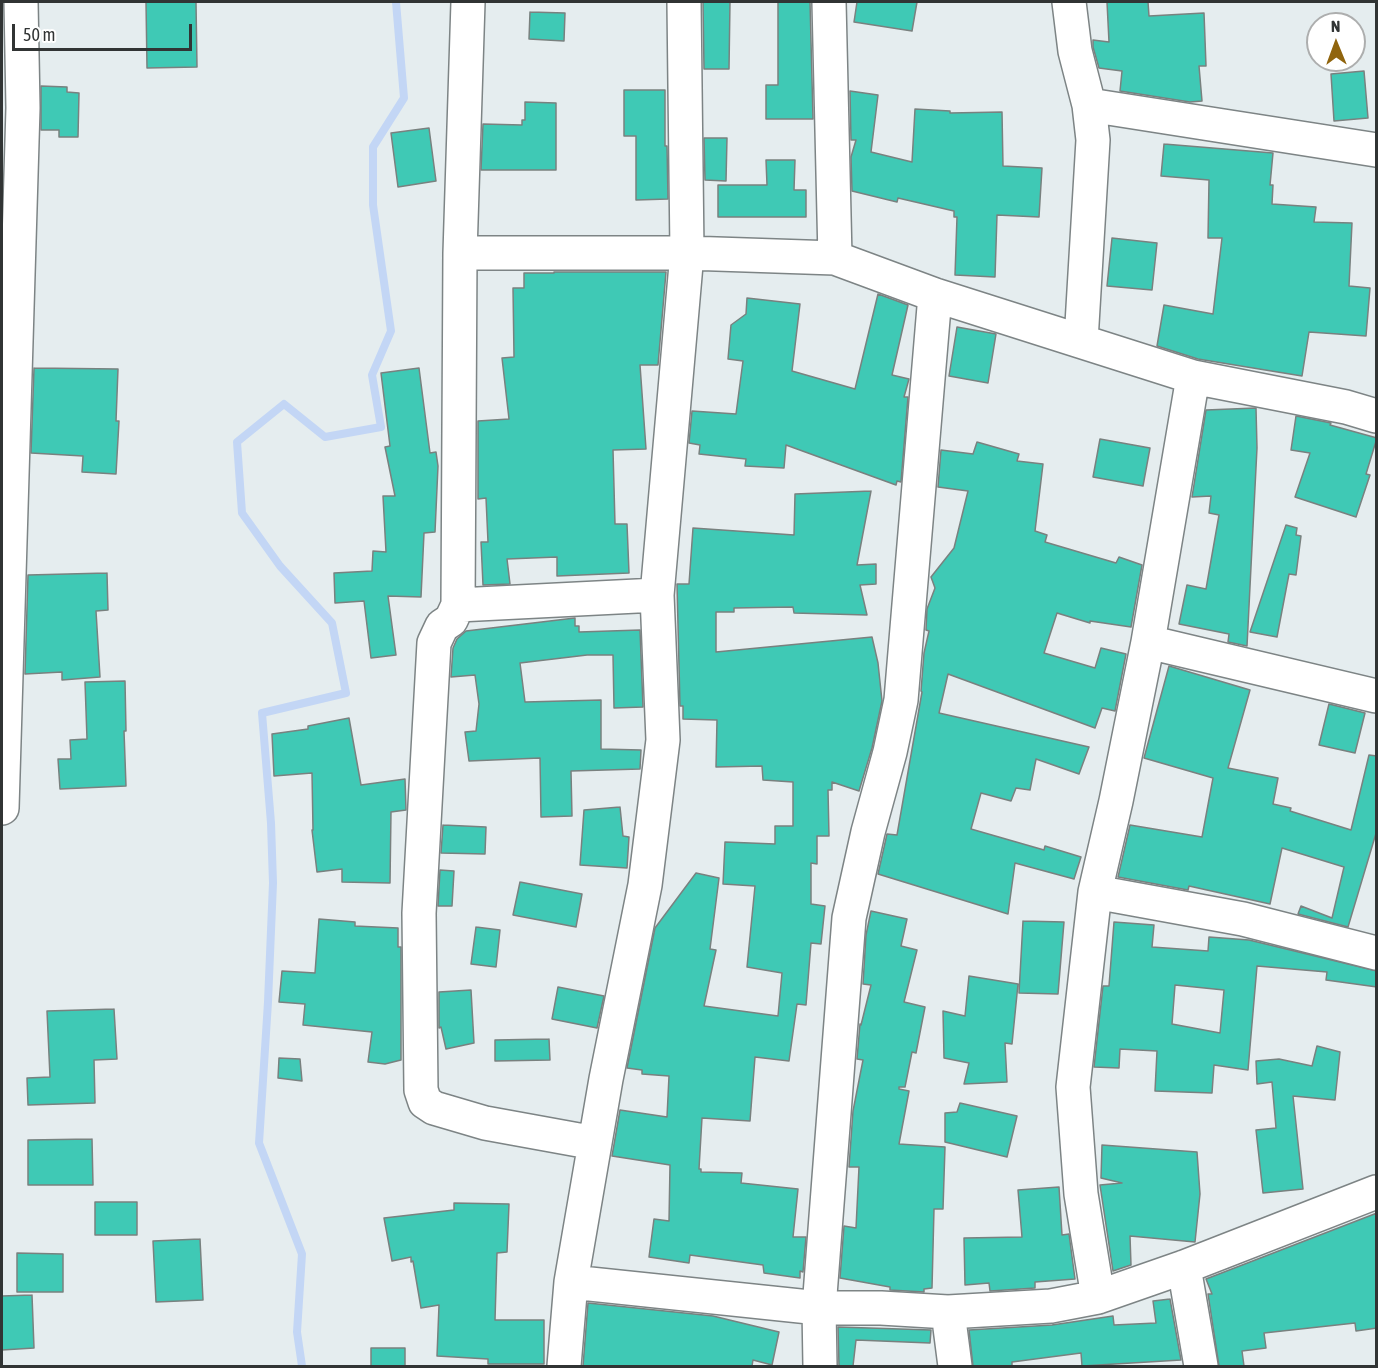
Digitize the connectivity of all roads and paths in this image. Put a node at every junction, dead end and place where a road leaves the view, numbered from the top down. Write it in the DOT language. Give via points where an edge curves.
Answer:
graph roads {
  1 [pos="21,2"];
  2 [pos="468,2"];
  3 [pos="684,2"];
  4 [pos="829,2"];
  5 [pos="1069,2"];
  6 [pos="1089,105"];
  7 [pos="12,110"];
  8 [pos="1377,150"];
  9 [pos="460,253"];
  10 [pos="687,253"];
  11 [pos="836,258"];
  12 [pos="935,295"];
  13 [pos="1082,340"];
  14 [pos="1193,377"];
  15 [pos="1377,416"];
  16 [pos="7,458"];
  17 [pos="657,595"];
  18 [pos="458,605"];
  19 [pos="1148,642"];
  20 [pos="1377,696"];
  21 [pos="3,729"];
  22 [pos="2,808"];
  23 [pos="1095,892"];
  24 [pos="1377,953"];
  25 [pos="595,1143"];
  26 [pos="1377,1192"];
  27 [pos="1184,1268"];
  28 [pos="571,1282"];
  29 [pos="1098,1297"];
  30 [pos="819,1308"];
  31 [pos="948,1312"];
  32 [pos="564,1366"];
  33 [pos="820,1366"];
  34 [pos="955,1366"];
  35 [pos="1201,1366"];
  1 -- 7 [label="street"];
  2 -- 9 [label="street"];
  3 -- 10 [label="street"];
  4 -- 11 [label="street"];
  5 -- 6 [label="street" via="1075,51"];
  6 -- 8 [label="street"];
  6 -- 13 [label="street" via="1093,140"];
  7 -- 16 [label="street"];
  9 -- 10 [label="street"];
  9 -- 18 [label="street"];
  10 -- 11 [label="street"];
  10 -- 17 [label="street"];
  11 -- 12 [label="street"];
  12 -- 13 [label="street"];
  12 -- 30 [label="street" via="901,700 849,918"];
  13 -- 14 [label="street"];
  14 -- 15 [label="street"];
  14 -- 19 [label="street"];
  16 -- 21 [label="street"];
  17 -- 18 [label="street"];
  17 -- 25 [label="street" via="663,740 645,885"];
  18 -- 25 [label="street" via="434,643 419,913 421,1090 425,1102 434,1108 485,1123"];
  19 -- 20 [label="street"];
  19 -- 23 [label="street"];
  21 -- 22 [label="street"];
  23 -- 24 [label="street" via="1243,919"];
  23 -- 29 [label="street" via="1073,1087 1081,1194"];
  25 -- 28 [label="street"];
  26 -- 27 [label="street"];
  27 -- 29 [label="street"];
  27 -- 35 [label="street"];
  28 -- 30 [label="street"];
  28 -- 32 [label="street"];
  29 -- 31 [label="street" via="1051,1306"];
  30 -- 31 [label="street"];
  30 -- 33 [label="street"];
  31 -- 34 [label="street"];
}
